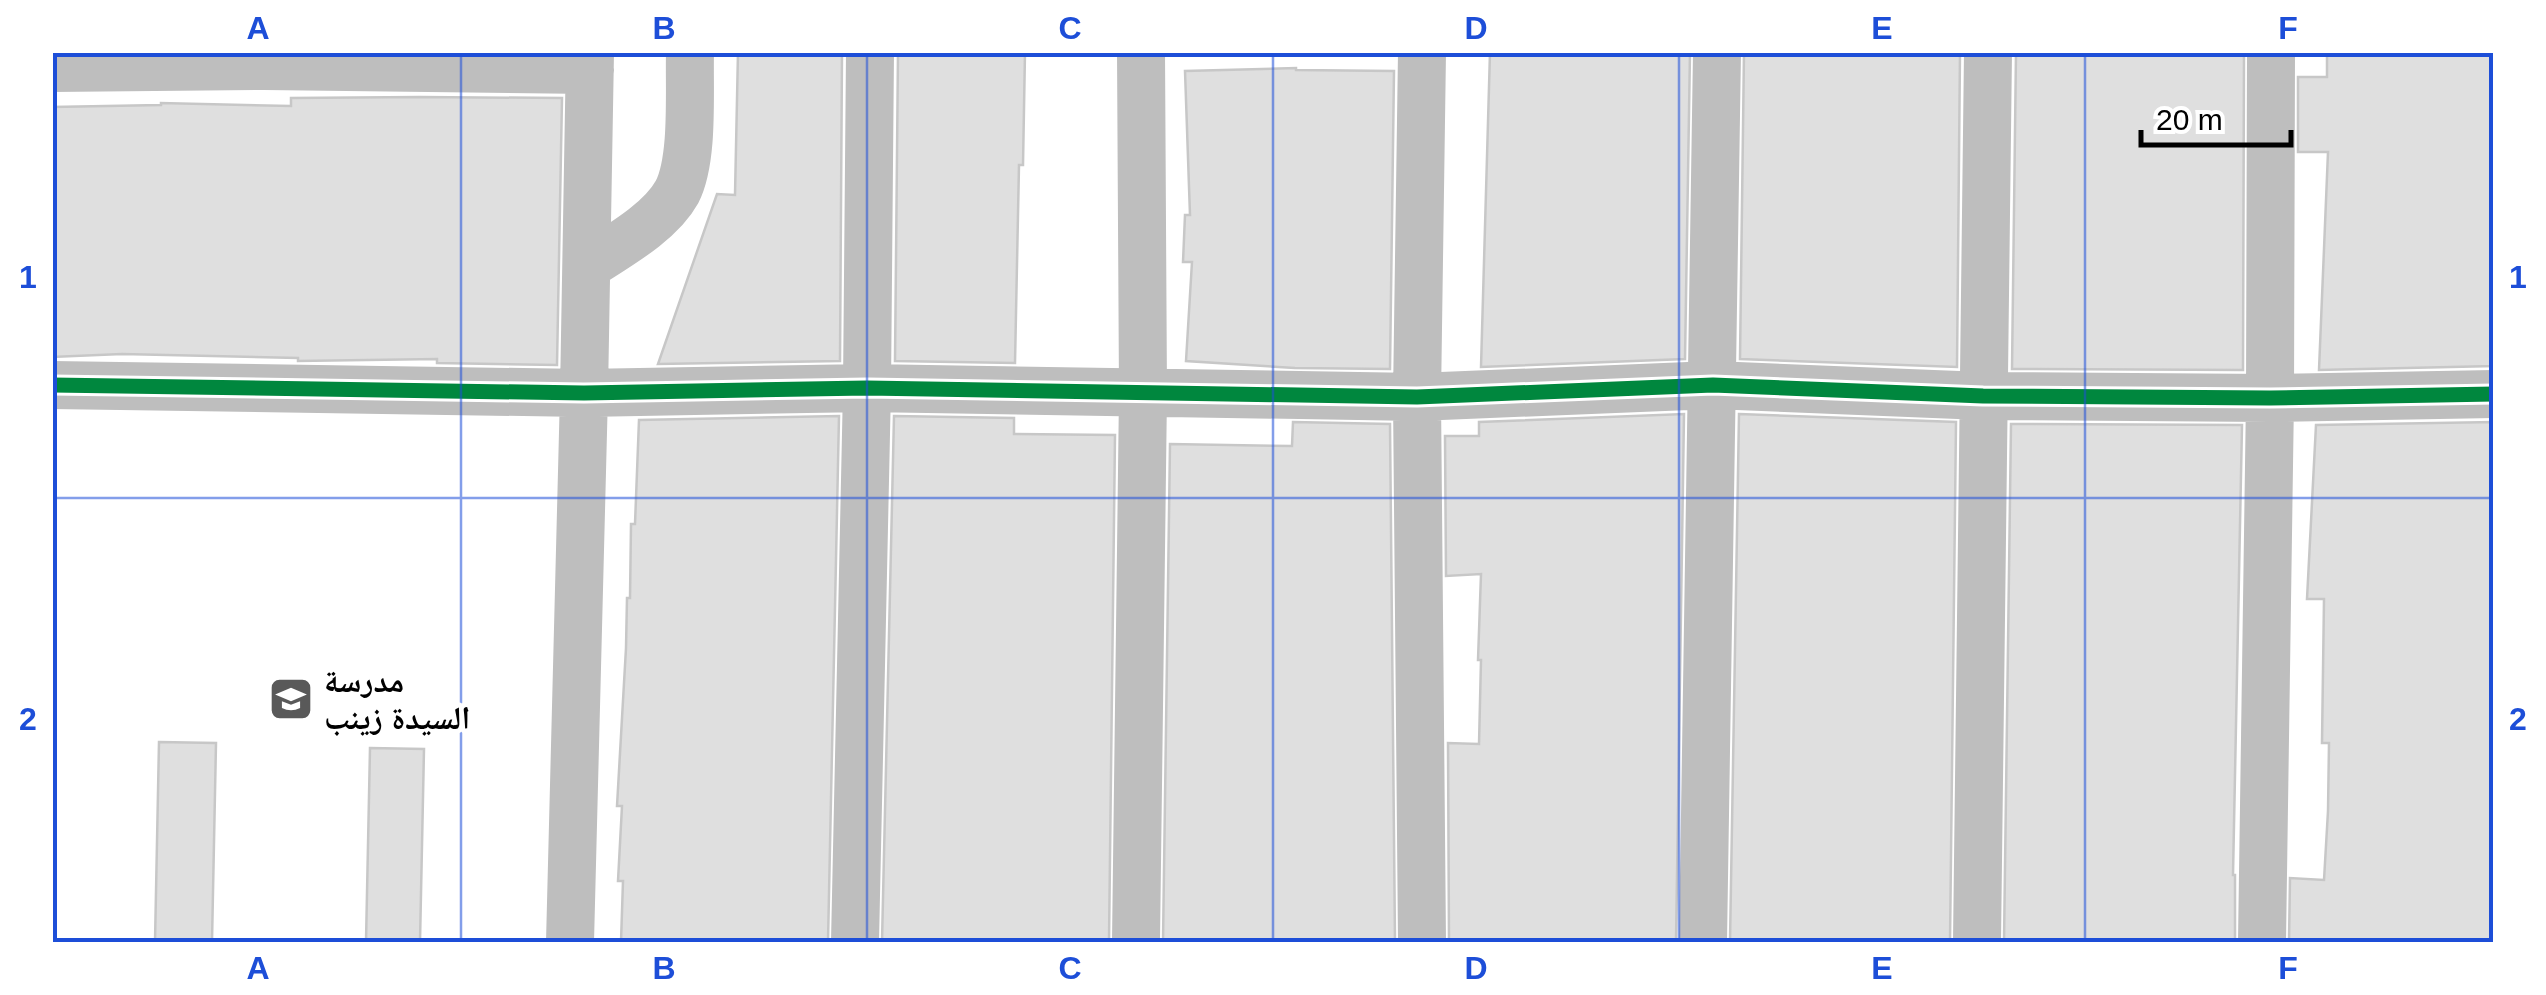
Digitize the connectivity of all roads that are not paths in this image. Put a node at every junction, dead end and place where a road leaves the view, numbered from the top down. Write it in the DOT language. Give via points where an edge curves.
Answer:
graph roads {
  1 [pos="690,52"];
  2 [pos="870,52"];
  3 [pos="1141,52"];
  4 [pos="1422,52"];
  5 [pos="1717,52"];
  6 [pos="1988,52"];
  7 [pos="2271,52"];
  8 [pos="590,62"];
  9 [pos="52,68"];
  10 [pos="587,266"];
  11 [pos="52,385"];
  12 [pos="1714,385"];
  13 [pos="867,388"];
  14 [pos="584,392"];
  15 [pos="1143,393"];
  16 [pos="2494,394"];
  17 [pos="1982,396"];
  18 [pos="1417,397"];
  19 [pos="2270,398"];
  20 [pos="570,942"];
  21 [pos="855,942"];
  22 [pos="1136,942"];
  23 [pos="1422,942"];
  24 [pos="1704,942"];
  25 [pos="1978,942"];
  26 [pos="2262,942"];
  1 -- 10 [label="street" via="686,168 676,194 634,235"];
  2 -- 13 [label="street"];
  3 -- 15 [label="street"];
  4 -- 18 [label="street"];
  5 -- 12 [label="street"];
  6 -- 17 [label="street"];
  7 -- 19 [label="street"];
  8 -- 9 [label="street"];
  8 -- 10 [label="street"];
  10 -- 14 [label="street"];
  11 -- 14 [label="street"];
  12 -- 17 [label="street"];
  12 -- 18 [label="street"];
  12 -- 24 [label="street"];
  13 -- 14 [label="street"];
  13 -- 15 [label="street"];
  13 -- 21 [label="street"];
  14 -- 20 [label="street"];
  15 -- 18 [label="street"];
  15 -- 22 [label="street"];
  16 -- 19 [label="street"];
  17 -- 19 [label="street"];
  17 -- 25 [label="street"];
  18 -- 23 [label="street"];
  19 -- 26 [label="street"];
}
